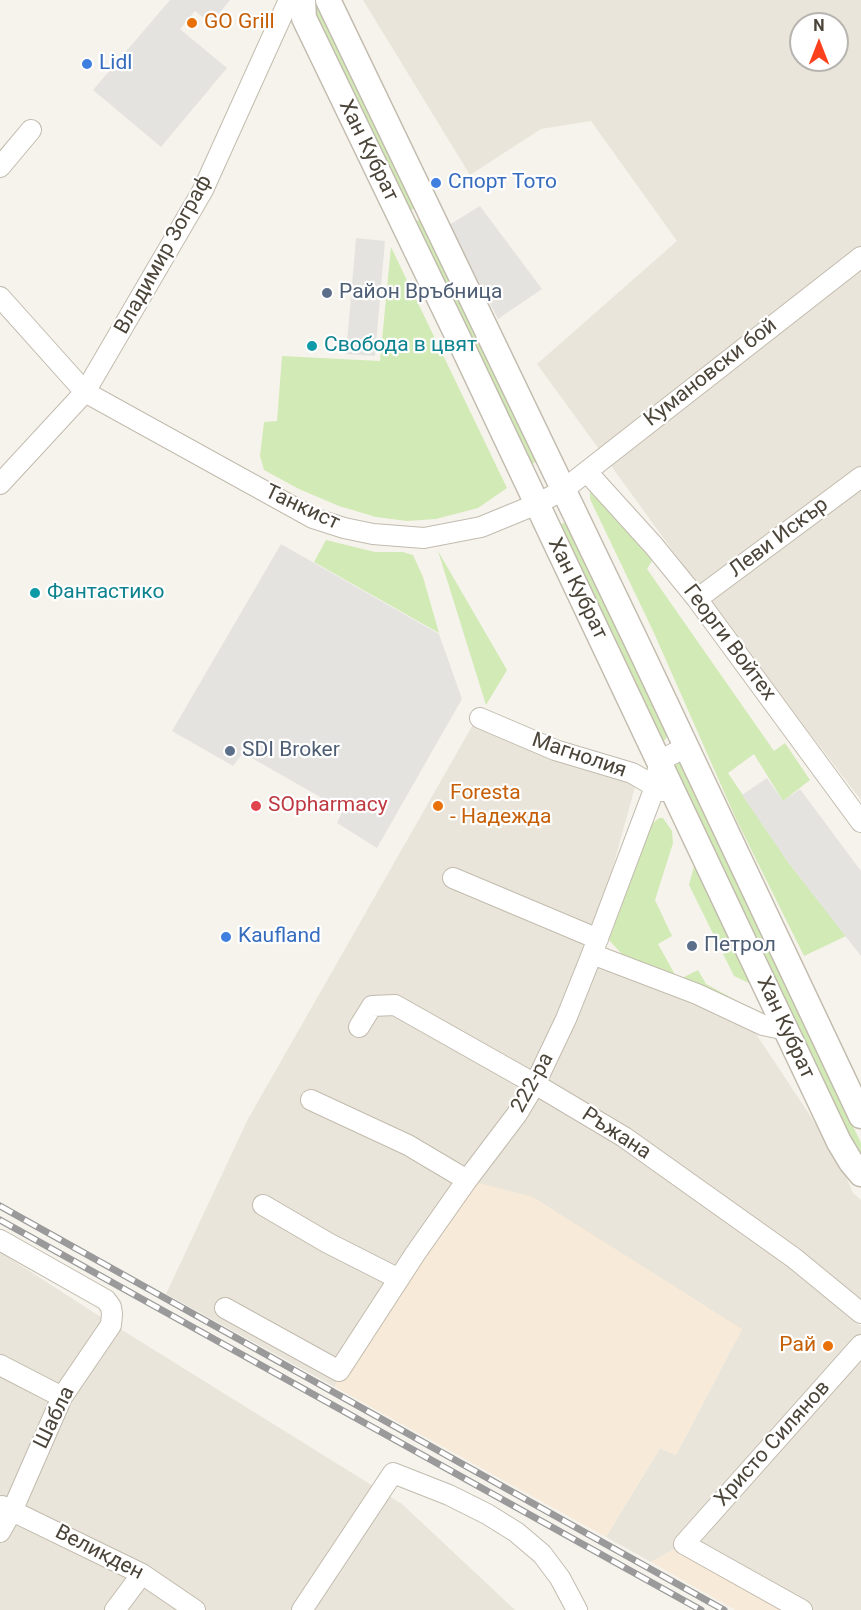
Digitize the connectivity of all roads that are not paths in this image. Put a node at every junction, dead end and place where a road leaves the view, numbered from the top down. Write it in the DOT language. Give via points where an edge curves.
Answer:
graph roads {
  1 [pos="289,0"];
  2 [pos="303,0"];
  3 [pos="328,0"];
  4 [pos="31,130"];
  5 [pos="0,167"];
  6 [pos="861,258"];
  7 [pos="0,297"];
  8 [pos="86,392"];
  9 [pos="587,472"];
  10 [pos="861,477"];
  11 [pos="0,484"];
  12 [pos="563,490"];
  13 [pos="537,504"];
  14 [pos="697,599"];
  15 [pos="480,718"];
  16 [pos="686,747"];
  17 [pos="660,761"];
  18 [pos="665,793"];
  19 [pos="861,822"];
  20 [pos="453,878"];
  21 [pos="595,946"];
  22 [pos="359,1027"];
  23 [pos="786,1030"];
  24 [pos="536,1084"];
  25 [pos="311,1100"];
  26 [pos="861,1116"];
  27 [pos="861,1174"];
  28 [pos="467,1180"];
  29 [pos="263,1205"];
  30 [pos="0,1240"];
  31 [pos="399,1279"];
  32 [pos="225,1308"];
  33 [pos="861,1312"];
  34 [pos="861,1345"];
  35 [pos="0,1365"];
  36 [pos="62,1397"];
  37 [pos="6,1507"];
  38 [pos="0,1532"];
  39 [pos="142,1574"];
  40 [pos="115,1610"];
  41 [pos="195,1610"];
  42 [pos="302,1610"];
  43 [pos="577,1610"];
  44 [pos="802,1610"];
  1 -- 8 [label="street, Владимир Зограф" via="203,190"];
  2 -- 13 [label="street, Хан Кубрат" via="304,18"];
  3 -- 12 [label="street, Хан Кубрат"];
  4 -- 5 [label="street"];
  6 -- 9 [label="street, Кумановски бой"];
  7 -- 8 [label="street, Танкист"];
  8 -- 11 [label="street, Владимир Зограф"];
  8 -- 13 [label="street, Танкист" via="313,518 344,528 424,538 482,526"];
  9 -- 12 [label="street, Кумановски бой"];
  9 -- 14 [label="street, Георги Войтех"];
  10 -- 14 [label="street, Леви Искър"];
  12 -- 13 [label="street, Танкист"];
  12 -- 16 [label="street, Хан Кубрат"];
  13 -- 17 [label="street, Хан Кубрат"];
  14 -- 19 [label="street, Георги Войтех"];
  15 -- 18 [label="street, Магнолия" via="555,750 632,773"];
  16 -- 17 [label="street"];
  16 -- 26 [label="street, Хан Кубрат"];
  17 -- 18 [label="street, Хан Кубрат"];
  18 -- 21 [label="street, 222-ра"];
  18 -- 23 [label="street, Хан Кубрат"];
  20 -- 21 [label="street"];
  21 -- 23 [label="street" via="763,1025"];
  21 -- 24 [label="street, 222-ра"];
  22 -- 24 [label="street, Ръжана" via="372,1006 395,1005"];
  23 -- 27 [label="street, Хан Кубрат" via="839,1142"];
  24 -- 28 [label="street, 222-ра"];
  24 -- 33 [label="street, Ръжана" via="634,1144 794,1258"];
  25 -- 28 [label="street" via="408,1145"];
  28 -- 31 [label="street, 222-ра"];
  29 -- 31 [label="street"];
  30 -- 36 [label="street, Шабла" via="111,1306 111,1325"];
  31 -- 32 [label="street, 222-ра" via="339,1371"];
  34 -- 44 [label="street, Христо Силянов" via="684,1544"];
  35 -- 36 [label="street"];
  36 -- 37 [label="street, Шабла"];
  37 -- 38 [label="street, Шабла"];
  37 -- 39 [label="street, Великден"];
  39 -- 40 [label="street"];
  39 -- 41 [label="street, Великден"];
  42 -- 43 [label="street" via="393,1473 449,1495 516,1532 542,1554"];
}
